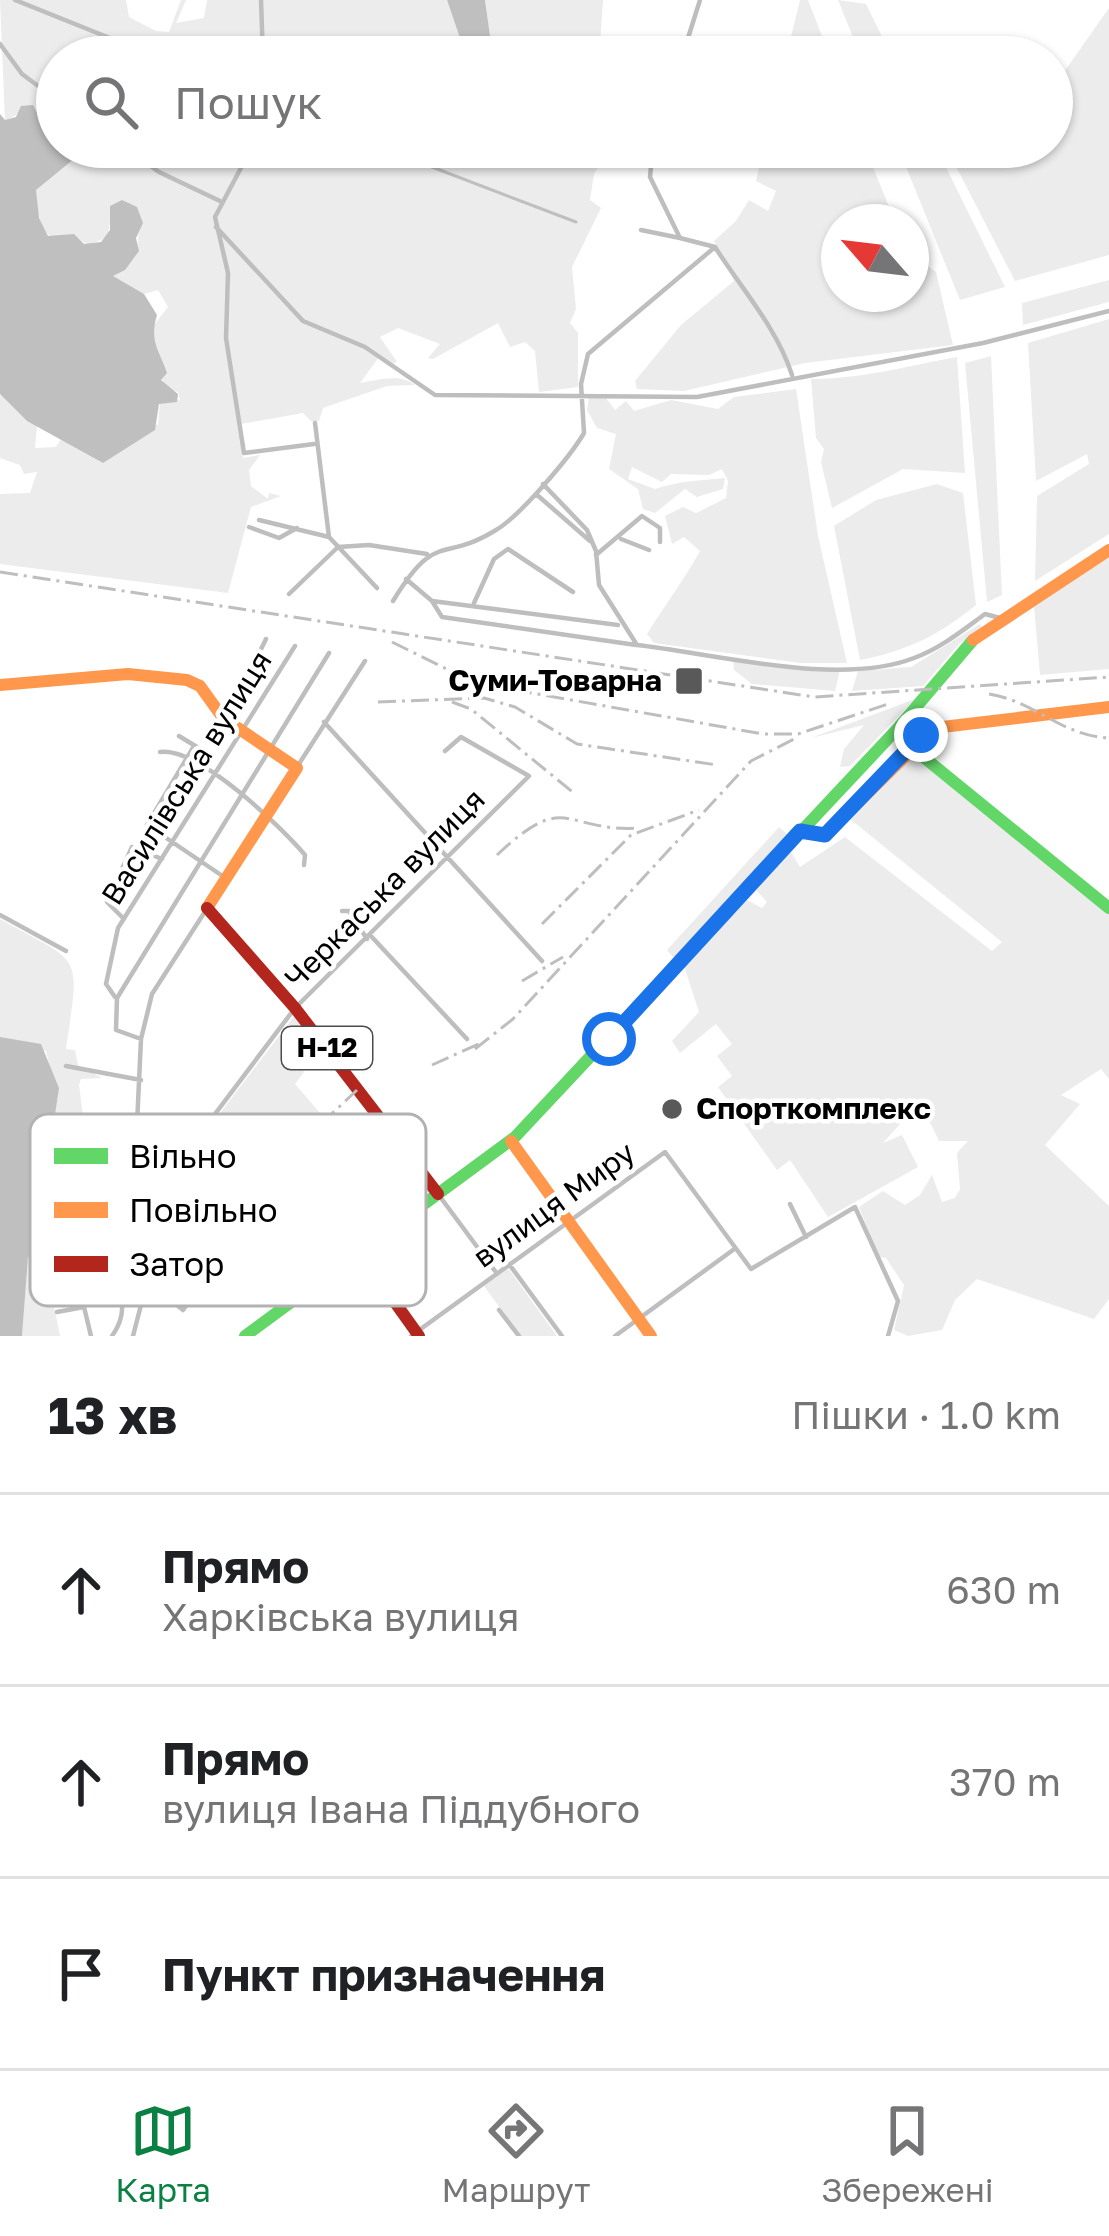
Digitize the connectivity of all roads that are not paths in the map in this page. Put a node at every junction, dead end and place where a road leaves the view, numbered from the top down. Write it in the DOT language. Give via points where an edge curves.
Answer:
graph roads {
  1 [pos="15,0"];
  2 [pos="261,0"];
  3 [pos="700,0"];
  4 [pos="105,36"];
  5 [pos="262,36"];
  6 [pos="689,36"];
  7 [pos="0,44"];
  8 [pos="36,84"];
  9 [pos="153,168"];
  10 [pos="240,168"];
  11 [pos="651,168"];
  12 [pos="220,201"];
  13 [pos="216,227"];
  14 [pos="641,230"];
  15 [pos="680,238"];
  16 [pos="716,247"];
  17 [pos="1109,311"];
  18 [pos="792,375"];
  19 [pos="581,393"];
  20 [pos="315,423"];
  21 [pos="314,444"];
  22 [pos="543,484"];
  23 [pos="536,494"];
  24 [pos="259,520"];
  25 [pos="249,527"];
  26 [pos="297,527"];
  27 [pos="621,539"];
  28 [pos="660,542"];
  29 [pos="337,543"];
  30 [pos="594,545"];
  31 [pos="649,550"];
  32 [pos="1109,550"];
  33 [pos="427,554"];
  34 [pos="596,555"];
  35 [pos="406,579"];
  36 [pos="377,588"];
  37 [pos="573,592"];
  38 [pos="289,595"];
  39 [pos="432,601"];
  40 [pos="392,602"];
  41 [pos="474,602"];
  42 [pos="1004,619"];
  43 [pos="621,626"];
  44 [pos="266,639"];
  45 [pos="637,645"];
  46 [pos="295,646"];
  47 [pos="329,653"];
  48 [pos="365,661"];
  49 [pos="0,685"];
  50 [pos="1109,707"];
  51 [pos="226,720"];
  52 [pos="324,722"];
  53 [pos="242,731"];
  54 [pos="179,736"];
  55 [pos="910,746"];
  56 [pos="269,749"];
  57 [pos="446,751"];
  58 [pos="160,752"];
  59 [pos="188,757"];
  60 [pos="297,768"];
  61 [pos="213,776"];
  62 [pos="241,794"];
  63 [pos="269,813"];
  64 [pos="800,831"];
  65 [pos="171,843"];
  66 [pos="449,858"];
  67 [pos="161,859"];
  68 [pos="199,861"];
  69 [pos="304,865"];
  70 [pos="226,879"];
  71 [pos="1109,908"];
  72 [pos="206,910"];
  73 [pos="342,911"];
  74 [pos="0,915"];
  75 [pos="124,919"];
  76 [pos="369,937"];
  77 [pos="66,951"];
  78 [pos="542,961"];
  79 [pos="117,998"];
  80 [pos="295,1008"];
  81 [pos="141,1039"];
  82 [pos="467,1040"];
  83 [pos="65,1066"];
  84 [pos="141,1080"];
  85 [pos="140,1114"];
  86 [pos="215,1114"];
  87 [pos="376,1114"];
  88 [pos="511,1141"];
  89 [pos="426,1178"];
  90 [pos="438,1194"];
  91 [pos="426,1203"];
  92 [pos="790,1204"];
  93 [pos="568,1221"];
  94 [pos="806,1237"];
  95 [pos="733,1250"];
  96 [pos="739,1257"];
  97 [pos="509,1264"];
  98 [pos="761,1267"];
  99 [pos="496,1273"];
  100 [pos="122,1306"];
  101 [pos="140,1306"];
  102 [pos="286,1306"];
  103 [pos="395,1306"];
  104 [pos="499,1310"];
  105 [pos="57,1312"];
  106 [pos="638,1319"];
  107 [pos="415,1335"];
  108 [pos="891,1335"];
  109 [pos="91,1336"];
  110 [pos="112,1336"];
  111 [pos="134,1336"];
  112 [pos="245,1336"];
  113 [pos="519,1336"];
  114 [pos="562,1336"];
  115 [pos="615,1336"];
  116 [pos="651,1336"];
  1 -- 4 [label="street"];
  2 -- 5 [label="street"];
  3 -- 6 [label="street"];
  7 -- 8 [label="street"];
  9 -- 12 [label="street"];
  10 -- 12 [label="street"];
  11 -- 15 [label="street"];
  12 -- 13 [label="street"];
  13 -- 19 [label="street" via="303,320 365,347 435,395"];
  13 -- 21 [label="street" via="228,273 226,338 244,453"];
  14 -- 15 [label="street"];
  15 -- 16 [label="street"];
  16 -- 18 [label="street"];
  16 -- 19 [label="street" via="588,354"];
  17 -- 18 [label="street" via="983,343"];
  18 -- 19 [label="street" via="697,397"];
  19 -- 22 [label="street" via="584,433"];
  20 -- 21 [label="street"];
  21 -- 29 [label="street"];
  22 -- 23 [label="street"];
  22 -- 30 [label="street"];
  23 -- 30 [label="street"];
  23 -- 33 [label="street" via="489,535"];
  24 -- 26 [label="street"];
  25 -- 26 [label="street" via="279,538"];
  26 -- 29 [label="street"];
  27 -- 28 [label="street" via="642,516 661,528"];
  27 -- 31 [label="street"];
  27 -- 34 [label="street"];
  29 -- 33 [label="street"];
  29 -- 36 [label="street"];
  29 -- 38 [label="street"];
  30 -- 34 [label="street"];
  32 -- 42 [label="main road"];
  33 -- 35 [label="street"];
  34 -- 43 [label="street" via="598,585"];
  35 -- 39 [label="street"];
  35 -- 40 [label="street"];
  37 -- 41 [label="street" via="508,549 494,559"];
  39 -- 41 [label="street"];
  39 -- 45 [label="street" via="442,617"];
  41 -- 43 [label="street"];
  42 -- 45 [label="street" via="986,614 911,660 850,667"];
  42 -- 64 [label="main road" via="961,648"];
  43 -- 45 [label="street"];
  44 -- 51 [label="street"];
  46 -- 53 [label="street, Василівська вулиця"];
  47 -- 56 [label="street"];
  48 -- 52 [label="street"];
  49 -- 51 [label="main road" via="176,678 200,686"];
  50 -- 55 [label="main road" via="934,728"];
  51 -- 53 [label="main road"];
  52 -- 60 [label="street"];
  52 -- 66 [label="street"];
  53 -- 56 [label="main road"];
  53 -- 61 [label="street, Василівська вулиця"];
  54 -- 59 [label="street" via="196,746"];
  55 -- 64 [label="main road" via="825,835"];
  55 -- 71 [label="main road"];
  56 -- 60 [label="main road"];
  56 -- 62 [label="street"];
  57 -- 66 [label="street, Черкаська вулиця" via="461,737 529,776"];
  58 -- 59 [label="street"];
  59 -- 61 [label="street"];
  59 -- 65 [label="street" via="147,823"];
  60 -- 63 [label="main road"];
  61 -- 62 [label="street"];
  61 -- 65 [label="street, Василівська вулиця"];
  62 -- 63 [label="street"];
  62 -- 68 [label="street"];
  63 -- 69 [label="street"];
  63 -- 70 [label="main road"];
  64 -- 88 [label="main road"];
  65 -- 67 [label="street, Василівська вулиця"];
  65 -- 68 [label="street"];
  66 -- 76 [label="street, Черкаська вулиця"];
  66 -- 78 [label="street"];
  67 -- 75 [label="street, Василівська вулиця"];
  67 -- 75 [label="street" via="132,847 106,902"];
  68 -- 70 [label="street"];
  68 -- 79 [label="street"];
  70 -- 72 [label="main road"];
  72 -- 80 [label="main road, Н-12"];
  72 -- 81 [label="street" via="152,994"];
  73 -- 76 [label="street"];
  74 -- 77 [label="street"];
  75 -- 79 [label="street, Василівська вулиця" via="106,983"];
  76 -- 80 [label="street, Черкаська вулиця"];
  76 -- 82 [label="street"];
  79 -- 81 [label="street" via="116,1030"];
  80 -- 86 [label="street, Черкаська вулиця"];
  80 -- 87 [label="main road, Н-12"];
  81 -- 84 [label="street"];
  83 -- 84 [label="street"];
  84 -- 85 [label="street"];
  88 -- 90 [label="main road"];
  88 -- 93 [label="main road"];
  89 -- 90 [label="main road, Н-12"];
  90 -- 91 [label="main road"];
  90 -- 99 [label="street"];
  92 -- 94 [label="street"];
  93 -- 95 [label="street, вулиця Миру" via="665,1152"];
  93 -- 97 [label="street, вулиця Миру"];
  93 -- 106 [label="main road"];
  94 -- 98 [label="street"];
  94 -- 108 [label="street" via="855,1208 898,1301"];
  95 -- 96 [label="street"];
  95 -- 106 [label="street"];
  96 -- 98 [label="street"];
  96 -- 98 [label="street" via="745,1268"];
  97 -- 99 [label="street, вулиця Миру"];
  97 -- 114 [label="street"];
  99 -- 107 [label="street, вулиця Миру"];
  100 -- 110 [label="street"];
  101 -- 111 [label="street"];
  102 -- 112 [label="main road"];
  103 -- 107 [label="main road"];
  104 -- 113 [label="street"];
  105 -- 109 [label="street" via="85,1307"];
  106 -- 115 [label="street"];
  106 -- 116 [label="main road"];
}
